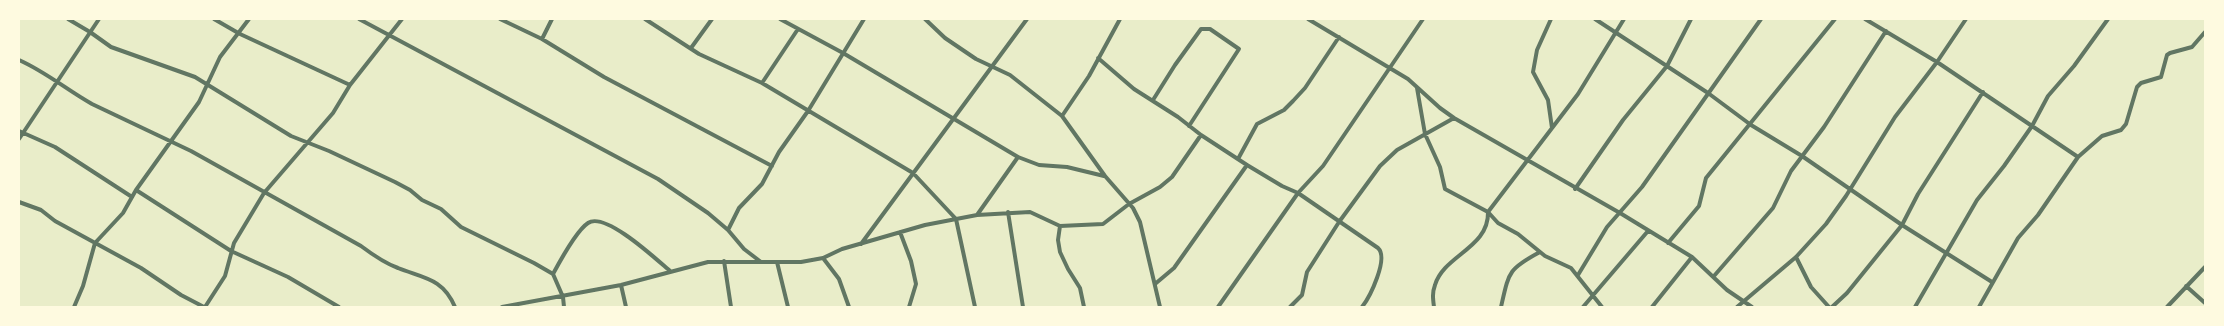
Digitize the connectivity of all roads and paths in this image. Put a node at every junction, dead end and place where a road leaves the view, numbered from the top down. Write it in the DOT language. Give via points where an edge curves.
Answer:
graph roads {
  1 [pos="68,19"];
  2 [pos="99,19"];
  3 [pos="214,19"];
  4 [pos="249,19"];
  5 [pos="359,19"];
  6 [pos="402,19"];
  7 [pos="500,19"];
  8 [pos="552,19"];
  9 [pos="645,19"];
  10 [pos="712,19"];
  11 [pos="780,19"];
  12 [pos="864,19"];
  13 [pos="925,19"];
  14 [pos="1027,19"];
  15 [pos="1120,19"];
  16 [pos="1308,19"];
  17 [pos="1423,19"];
  18 [pos="1552,19"];
  19 [pos="1594,19"];
  20 [pos="1624,19"];
  21 [pos="1691,19"];
  22 [pos="1761,19"];
  23 [pos="1835,19"];
  24 [pos="1865,19"];
  25 [pos="1966,19"];
  26 [pos="2108,19"];
  27 [pos="798,29"];
  28 [pos="1886,31"];
  29 [pos="90,32"];
  30 [pos="1615,32"];
  31 [pos="2205,32"];
  32 [pos="240,34"];
  33 [pos="388,36"];
  34 [pos="1339,37"];
  35 [pos="542,40"];
  36 [pos="691,48"];
  37 [pos="843,53"];
  38 [pos="1098,58"];
  39 [pos="19,60"];
  40 [pos="1937,62"];
  41 [pos="994,66"];
  42 [pos="1667,66"];
  43 [pos="1388,68"];
  44 [pos="57,81"];
  45 [pos="762,83"];
  46 [pos="207,84"];
  47 [pos="350,85"];
  48 [pos="1417,88"];
  49 [pos="1983,92"];
  50 [pos="1708,93"];
  51 [pos="1153,100"];
  52 [pos="808,111"];
  53 [pos="1062,116"];
  54 [pos="952,118"];
  55 [pos="1454,118"];
  56 [pos="1751,125"];
  57 [pos="1189,126"];
  58 [pos="2032,126"];
  59 [pos="1552,128"];
  60 [pos="21,132"];
  61 [pos="1425,134"];
  62 [pos="1200,135"];
  63 [pos="19,139"];
  64 [pos="172,142"];
  65 [pos="309,142"];
  66 [pos="1802,156"];
  67 [pos="1018,157"];
  68 [pos="2078,157"];
  69 [pos="1238,159"];
  70 [pos="1528,160"];
  71 [pos="1247,165"];
  72 [pos="772,166"];
  73 [pos="913,173"];
  74 [pos="1105,176"];
  75 [pos="1850,188"];
  76 [pos="1575,189"];
  77 [pos="136,190"];
  78 [pos="264,193"];
  79 [pos="1298,193"];
  80 [pos="132,197"];
  81 [pos="19,202"];
  82 [pos="1129,204"];
  83 [pos="1008,212"];
  84 [pos="1488,212"];
  85 [pos="1620,213"];
  86 [pos="977,215"];
  87 [pos="956,219"];
  88 [pos="1339,222"];
  89 [pos="1902,224"];
  90 [pos="1060,226"];
  91 [pos="728,230"];
  92 [pos="1648,231"];
  93 [pos="900,232"];
  94 [pos="95,243"];
  95 [pos="1668,243"];
  96 [pos="861,244"];
  97 [pos="231,251"];
  98 [pos="1540,252"];
  99 [pos="1948,252"];
  100 [pos="1692,257"];
  101 [pos="1796,257"];
  102 [pos="823,258"];
  103 [pos="724,261"];
  104 [pos="761,262"];
  105 [pos="777,262"];
  106 [pos="2205,267"];
  107 [pos="670,271"];
  108 [pos="553,274"];
  109 [pos="1578,275"];
  110 [pos="1714,276"];
  111 [pos="1992,282"];
  112 [pos="1155,284"];
  113 [pos="621,285"];
  114 [pos="2186,286"];
  115 [pos="1593,296"];
  116 [pos="563,297"];
  117 [pos="1743,302"];
  118 [pos="2205,303"];
  119 [pos="1365,306"];
  120 [pos="74,307"];
  121 [pos="205,307"];
  122 [pos="339,307"];
  123 [pos="455,307"];
  124 [pos="502,307"];
  125 [pos="564,307"];
  126 [pos="626,307"];
  127 [pos="731,307"];
  128 [pos="788,307"];
  129 [pos="849,307"];
  130 [pos="909,307"];
  131 [pos="975,307"];
  132 [pos="1023,307"];
  133 [pos="1084,307"];
  134 [pos="1160,307"];
  135 [pos="1218,307"];
  136 [pos="1290,307"];
  137 [pos="1434,307"];
  138 [pos="1501,307"];
  139 [pos="1583,307"];
  140 [pos="1602,307"];
  141 [pos="1652,307"];
  142 [pos="1737,307"];
  143 [pos="1752,307"];
  144 [pos="1829,307"];
  145 [pos="1832,307"];
  146 [pos="1915,307"];
  147 [pos="1979,307"];
  148 [pos="2167,307"];
  1 -- 29 [label="street"];
  2 -- 29 [label="street"];
  3 -- 32 [label="street"];
  4 -- 32 [label="street"];
  5 -- 33 [label="street"];
  6 -- 33 [label="street"];
  7 -- 35 [label="street"];
  8 -- 35 [label="street"];
  9 -- 36 [label="street"];
  10 -- 36 [label="street"];
  11 -- 27 [label="street"];
  12 -- 37 [label="street"];
  13 -- 41 [label="street" via="945,38 976,59"];
  14 -- 41 [label="street"];
  15 -- 38 [label="street"];
  16 -- 34 [label="street"];
  17 -- 43 [label="street"];
  18 -- 59 [label="street" via="1537,50 1533,72 1548,100"];
  19 -- 30 [label="street"];
  20 -- 30 [label="street"];
  21 -- 42 [label="street"];
  22 -- 50 [label="street"];
  23 -- 56 [label="street"];
  24 -- 28 [label="street"];
  25 -- 40 [label="street"];
  26 -- 58 [label="street" via="2074,66 2048,96"];
  27 -- 37 [label="street"];
  27 -- 45 [label="street"];
  28 -- 40 [label="street"];
  28 -- 66 [label="street" via="1824,127"];
  29 -- 44 [label="street"];
  29 -- 46 [label="street" via="115,49 179,70"];
  30 -- 42 [label="street"];
  30 -- 59 [label="street" via="1578,94"];
  31 -- 68 [label="street" via="2192,48 2167,55 2161,77 2142,82 2137,87 2126,124 2121,130 2102,136"];
  32 -- 46 [label="street" via="220,57"];
  32 -- 47 [label="street"];
  33 -- 47 [label="street"];
  33 -- 91 [label="street" via="658,179"];
  34 -- 43 [label="street"];
  34 -- 69 [label="street" via="1305,88 1293,101 1284,110 1257,124"];
  35 -- 72 [label="street" via="604,77"];
  36 -- 45 [label="street" via="708,59"];
  37 -- 52 [label="street"];
  37 -- 54 [label="street"];
  38 -- 51 [label="street" via="1134,89"];
  38 -- 53 [label="street"];
  39 -- 44 [label="street"];
  40 -- 49 [label="street"];
  40 -- 75 [label="street" via="1895,118"];
  41 -- 53 [label="street" via="1010,75"];
  41 -- 54 [label="street"];
  42 -- 50 [label="street"];
  42 -- 76 [label="street" via="1623,120"];
  43 -- 48 [label="street" via="1408,79"];
  43 -- 79 [label="street" via="1323,166"];
  44 -- 60 [label="street"];
  44 -- 64 [label="street" via="92,104"];
  45 -- 52 [label="street"];
  46 -- 64 [label="street" via="199,102"];
  46 -- 65 [label="street" via="275,128"];
  47 -- 65 [label="street" via="333,113"];
  48 -- 55 [label="street"];
  48 -- 61 [label="street"];
  49 -- 58 [label="street"];
  49 -- 89 [label="street" via="1918,194"];
  50 -- 56 [label="street"];
  50 -- 85 [label="street" via="1642,188"];
  51 -- 57 [label="street"];
  51 -- 57 [label="street" via="1201,29 1210,29 1240,49"];
  52 -- 72 [label="street"];
  52 -- 73 [label="street"];
  53 -- 74 [label="street"];
  54 -- 67 [label="street"];
  54 -- 73 [label="street"];
  55 -- 61 [label="street"];
  55 -- 70 [label="street"];
  56 -- 66 [label="street"];
  56 -- 95 [label="street" via="1706,178 1699,206"];
  57 -- 62 [label="street"];
  58 -- 68 [label="street"];
  58 -- 99 [label="street" via="1977,200"];
  59 -- 70 [label="street"];
  60 -- 63 [label="street"];
  60 -- 80 [label="street" via="55,148"];
  61 -- 84 [label="street" via="1440,167 1445,189"];
  61 -- 88 [label="street" via="1397,150 1380,166"];
  62 -- 69 [label="street"];
  62 -- 82 [label="street" via="1172,177 1160,187"];
  64 -- 77 [label="street"];
  64 -- 78 [label="street"];
  65 -- 78 [label="street"];
  65 -- 108 [label="street" via="410,190 422,200 441,209 461,227"];
  66 -- 75 [label="street"];
  66 -- 110 [label="street" via="1791,171 1773,208"];
  67 -- 74 [label="street" via="1039,165 1067,167"];
  67 -- 86 [label="street"];
  68 -- 111 [label="street" via="2038,215 2018,238"];
  69 -- 71 [label="street"];
  70 -- 76 [label="street"];
  70 -- 84 [label="street"];
  71 -- 79 [label="street"];
  71 -- 112 [label="street" via="1174,268"];
  72 -- 91 [label="street" via="762,184 739,208"];
  73 -- 87 [label="street"];
  73 -- 96 [label="street"];
  74 -- 82 [label="street"];
  75 -- 89 [label="street"];
  75 -- 101 [label="street" via="1826,224"];
  76 -- 85 [label="street"];
  77 -- 80 [label="street"];
  77 -- 97 [label="street"];
  78 -- 97 [label="street"];
  78 -- 123 [label="street" via="324,225 381,260 429,278 446,292"];
  79 -- 88 [label="street"];
  79 -- 135 [label="street"];
  80 -- 94 [label="street" via="116,222"];
  81 -- 94 [label="street" via="41,210 55,221"];
  82 -- 90 [label="street" via="1103,224"];
  82 -- 112 [label="street" via="1140,222"];
  83 -- 86 [label="street"];
  83 -- 90 [label="street" via="1030,212"];
  83 -- 132 [label="street"];
  84 -- 98 [label="street" via="1498,224 1518,234"];
  84 -- 137 [label="street" via="1488,221 1481,235 1446,268 1435,283"];
  85 -- 92 [label="street"];
  85 -- 109 [label="street" via="1607,227"];
  86 -- 87 [label="street"];
  87 -- 93 [label="street"];
  87 -- 131 [label="street"];
  88 -- 119 [label="street" via="1380,250 1381,264"];
  88 -- 136 [label="street" via="1307,272 1302,294"];
  89 -- 99 [label="street"];
  89 -- 145 [label="street" via="1847,293"];
  90 -- 133 [label="street" via="1060,252 1080,288"];
  91 -- 104 [label="street" via="744,249"];
  92 -- 95 [label="street"];
  92 -- 115 [label="street"];
  93 -- 96 [label="street"];
  93 -- 130 [label="street" via="916,284"];
  94 -- 120 [label="street" via="83,286"];
  94 -- 121 [label="street"];
  95 -- 100 [label="street"];
  96 -- 102 [label="street"];
  97 -- 121 [label="street" via="225,276"];
  97 -- 122 [label="street" via="288,277"];
  98 -- 109 [label="street" via="1571,268"];
  98 -- 138 [label="street" via="1517,264 1511,271"];
  99 -- 111 [label="street"];
  99 -- 146 [label="street"];
  100 -- 110 [label="street"];
  100 -- 141 [label="street"];
  101 -- 117 [label="street"];
  101 -- 144 [label="street" via="1811,287"];
  102 -- 105 [label="street" via="802,262"];
  102 -- 129 [label="street" via="839,279"];
  103 -- 104 [label="street"];
  103 -- 107 [label="street"];
  103 -- 127 [label="street"];
  104 -- 105 [label="street"];
  105 -- 128 [label="street"];
  106 -- 114 [label="street"];
  107 -- 108 [label="street" via="613,227 594,221 588,223 570,244"];
  107 -- 113 [label="street"];
  108 -- 116 [label="street"];
  109 -- 115 [label="street"];
  110 -- 117 [label="street"];
  111 -- 147 [label="street"];
  112 -- 134 [label="street"];
  113 -- 116 [label="street"];
  113 -- 126 [label="street"];
  114 -- 118 [label="street"];
  114 -- 148 [label="street"];
  115 -- 139 [label="street"];
  115 -- 140 [label="street"];
  116 -- 124 [label="street"];
  116 -- 125 [label="street"];
  117 -- 142 [label="street"];
  117 -- 143 [label="street"];
}
